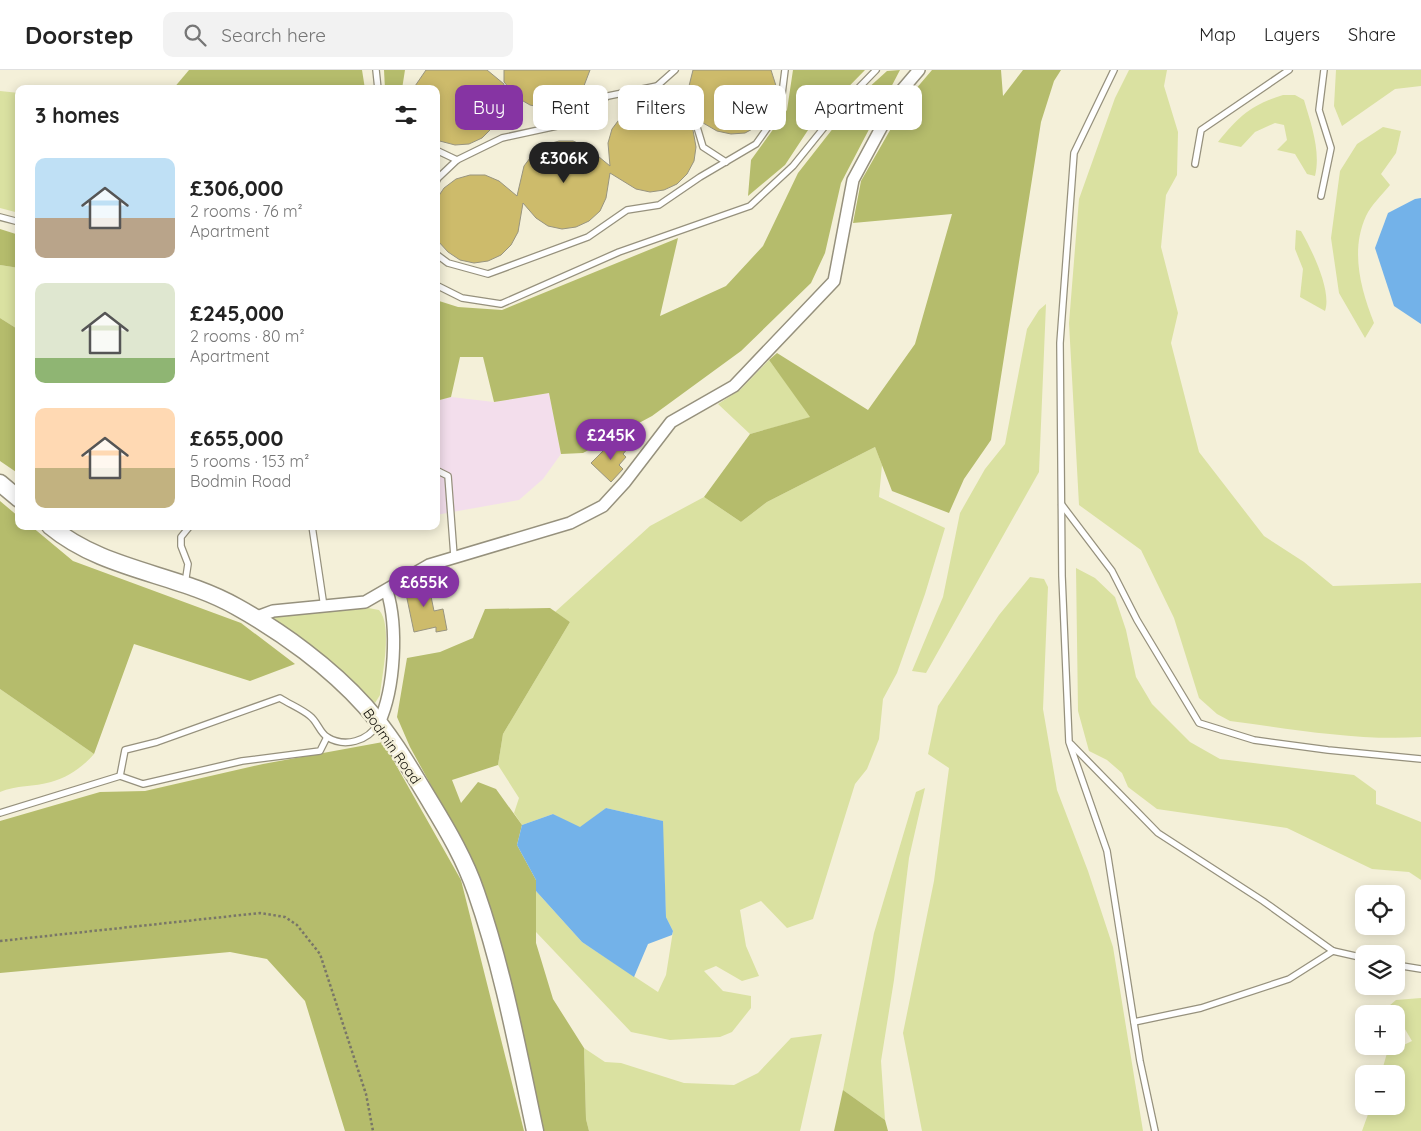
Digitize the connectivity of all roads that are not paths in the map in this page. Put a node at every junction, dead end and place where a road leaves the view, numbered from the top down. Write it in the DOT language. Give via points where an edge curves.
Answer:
graph roads {
  1 [pos="376,70"];
  2 [pos="675,70"];
  3 [pos="785,70"];
  4 [pos="876,70"];
  5 [pos="919,70"];
  6 [pos="1114,70"];
  7 [pos="1289,70"];
  8 [pos="1324,70"];
  9 [pos="378,85"];
  10 [pos="658,85"];
  11 [pos="618,94"];
  12 [pos="698,130"];
  13 [pos="440,152"];
  14 [pos="457,160"];
  15 [pos="726,162"];
  16 [pos="1195,164"];
  17 [pos="440,176"];
  18 [pos="1321,196"];
  19 [pos="0,217"];
  20 [pos="15,221"];
  21 [pos="440,257"];
  22 [pos="440,287"];
  23 [pos="440,472"];
  24 [pos="0,483"];
  25 [pos="15,496"];
  26 [pos="1062,505"];
  27 [pos="55,530"];
  28 [pos="187,530"];
  29 [pos="313,530"];
  30 [pos="454,556"];
  31 [pos="185,584"];
  32 [pos="387,591"];
  33 [pos="324,607"];
  34 [pos="254,618"];
  35 [pos="379,723"];
  36 [pos="327,737"];
  37 [pos="1069,742"];
  38 [pos="1421,759"];
  39 [pos="120,776"];
  40 [pos="0,813"];
  41 [pos="1333,951"];
  42 [pos="1355,956"];
  43 [pos="1405,967"];
  44 [pos="1421,970"];
  45 [pos="1134,1022"];
  46 [pos="535,1131"];
  47 [pos="1155,1131"];
  1 -- 9 [label="lane"];
  2 -- 10 [label="lane"];
  3 -- 15 [label="lane" via="780,110 756,144"];
  4 -- 22 [label="lane" via="843,104 793,166 750,206 619,252 501,304 462,298"];
  5 -- 30 [label="street" via="901,91 853,180 834,281 734,386 671,422 625,482 594,513 570,524"];
  6 -- 26 [label="lane" via="1074,153 1060,342"];
  7 -- 16 [label="lane" via="1201,130"];
  8 -- 18 [label="lane" via="1319,110 1331,148"];
  11 -- 14 [label="lane" via="608,96 557,126 502,138"];
  12 -- 15 [label="lane" via="703,147"];
  13 -- 14 [label="lane"];
  14 -- 17 [label="lane"];
  15 -- 21 [label="lane" via="659,205 628,210 588,237 488,274 448,263"];
  19 -- 20 [label="lane"];
  23 -- 30 [label="lane" via="448,476"];
  24 -- 25 [label="main road"];
  26 -- 37 [label="lane"];
  26 -- 38 [label="lane" via="1112,571 1198,723 1254,740"];
  27 -- 31 [label="main road, Bodmin Road" via="96,556"];
  28 -- 31 [label="lane" via="181,538 188,564"];
  29 -- 33 [label="lane"];
  30 -- 32 [label="street" via="416,571"];
  31 -- 34 [label="main road, Bodmin Road" via="220,598"];
  32 -- 33 [label="street" via="364,602"];
  32 -- 35 [label="street" via="393,617 394,647 387,699"];
  33 -- 34 [label="street" via="273,611"];
  34 -- 35 [label="main road, Bodmin Road" via="336,678"];
  35 -- 36 [label="lane" via="374,732 362,740 341,741"];
  35 -- 46 [label="main road, Bodmin Road" via="442,821 473,885 498,969"];
  36 -- 39 [label="lane" via="320,750 242,761 143,784"];
  36 -- 39 [label="lane" via="311,716 280,698 157,742 125,750"];
  37 -- 41 [label="lane" via="1158,833"];
  37 -- 45 [label="lane" via="1108,851"];
  39 -- 40 [label="lane"];
  41 -- 42 [label="lane"];
  41 -- 45 [label="lane" via="1289,979 1201,1008"];
  43 -- 44 [label="lane"];
  45 -- 47 [label="lane"];
}
